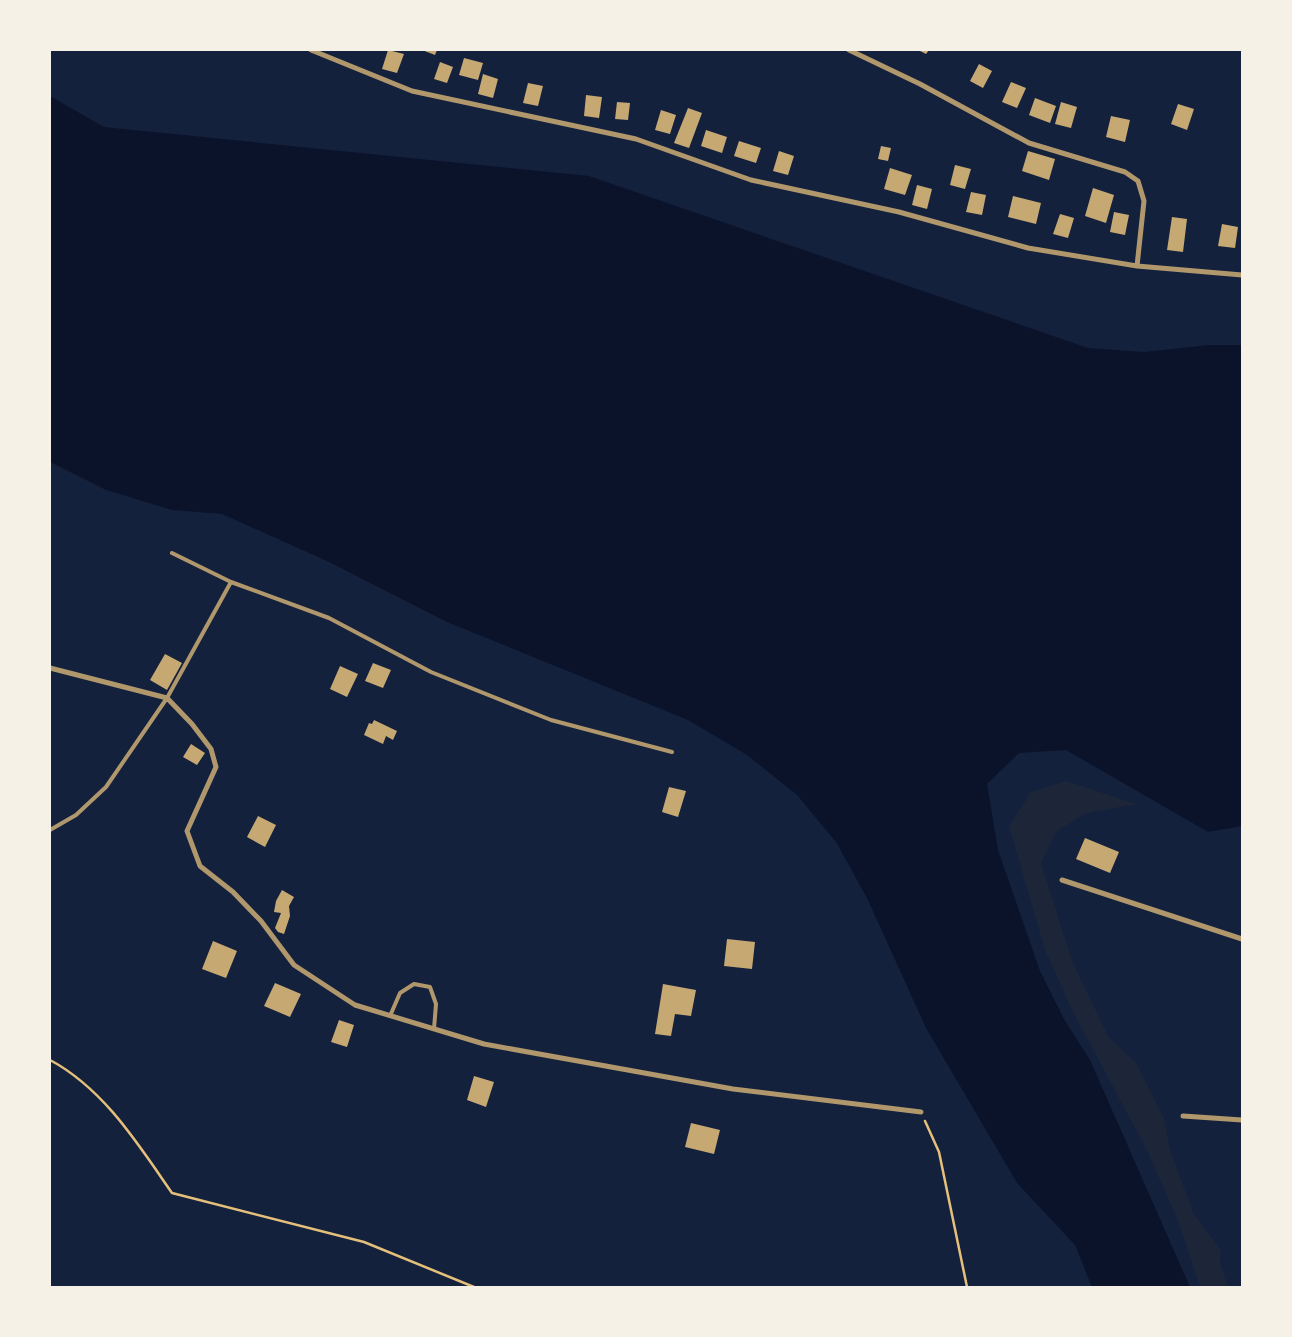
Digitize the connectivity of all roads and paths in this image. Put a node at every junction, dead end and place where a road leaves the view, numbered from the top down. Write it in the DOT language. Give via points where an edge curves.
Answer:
graph roads {
  1 [pos="311,50"];
  2 [pos="849,50"];
  3 [pos="1137,266"];
  4 [pos="1242,275"];
  5 [pos="172,553"];
  6 [pos="231,582"];
  7 [pos="50,668"];
  8 [pos="168,698"];
  9 [pos="672,752"];
  10 [pos="50,830"];
  11 [pos="1062,880"];
  12 [pos="1242,938"];
  13 [pos="390,1016"];
  14 [pos="434,1029"];
  15 [pos="50,1060"];
  16 [pos="921,1112"];
  17 [pos="1183,1116"];
  18 [pos="1242,1120"];
  19 [pos="474,1287"];
  20 [pos="967,1287"];
  1 -- 3 [label="street" via="412,91 636,139 751,180 899,212 1028,248"];
  2 -- 3 [label="street" via="1029,143 1125,172 1138,181 1144,201"];
  3 -- 4 [label="street"];
  5 -- 6 [label="lane"];
  6 -- 8 [label="lane"];
  6 -- 9 [label="lane" via="329,618 431,672 551,720"];
  7 -- 8 [label="street"];
  8 -- 10 [label="lane" via="106,787 76,815"];
  8 -- 13 [label="street" via="211,749 216,767 187,831 200,866 262,921 294,965 355,1005"];
  11 -- 12 [label="street"];
  13 -- 14 [label="street"];
  13 -- 14 [label="lane" via="400,994 414,984 430,987 436,1004"];
  14 -- 16 [label="street" via="484,1044 733,1089"];
  15 -- 19 [label="path" via="69,1070 124,1124 172,1193 364,1242"];
  16 -- 20 [label="path" via="939,1152"];
  17 -- 18 [label="street"];
}
